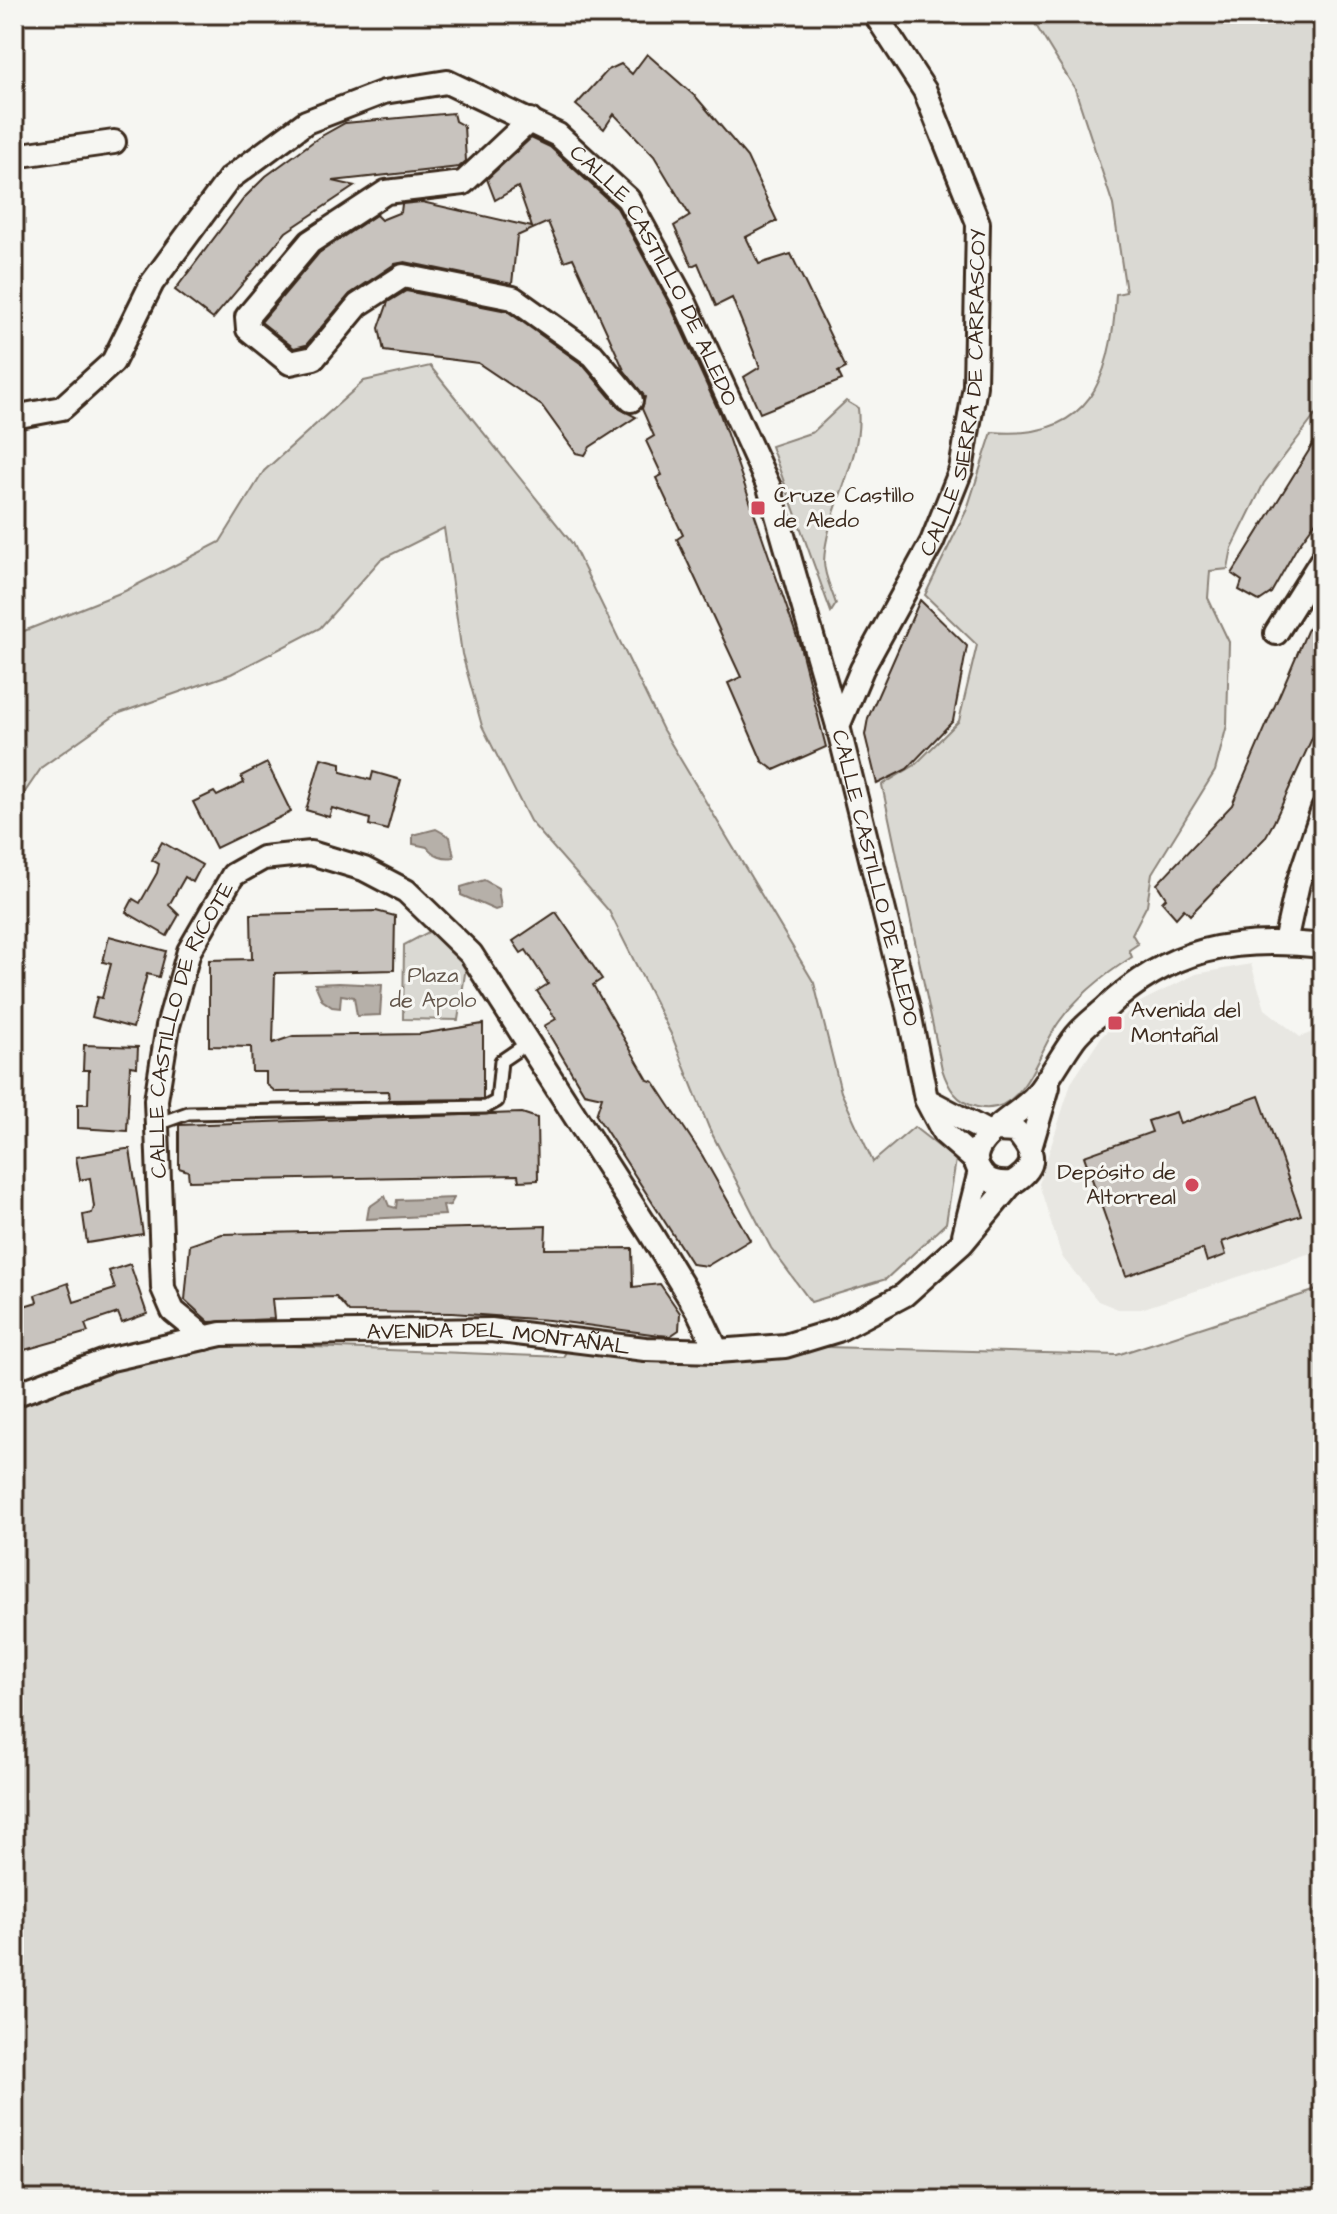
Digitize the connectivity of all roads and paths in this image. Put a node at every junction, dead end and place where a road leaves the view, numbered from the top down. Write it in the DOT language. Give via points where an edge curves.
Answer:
graph roads {
  1 [pos="875,14"];
  2 [pos="530,120"];
  3 [pos="114,142"];
  4 [pos="14,156"];
  5 [pos="631,400"];
  6 [pos="14,417"];
  7 [pos="1323,558"];
  8 [pos="1276,633"];
  9 [pos="838,726"];
  10 [pos="1323,809"];
  11 [pos="1285,942"];
  12 [pos="1323,946"];
  13 [pos="530,1042"];
  14 [pos="1050,1078"];
  15 [pos="926,1099"];
  16 [pos="160,1123"];
  17 [pos="992,1131"];
  18 [pos="1030,1148"];
  19 [pos="978,1166"];
  20 [pos="1012,1183"];
  21 [pos="962,1243"];
  22 [pos="206,1338"];
  23 [pos="717,1351"];
  24 [pos="14,1395"];
  1 -- 9 [label="street, CALLE SIERRA DE CARRASCOY" via="925,91 978,223 975,386 961,470 932,542 862,669"];
  2 -- 5 [label="street" via="463,183 386,192 310,242 247,317 248,329 290,363 314,358 358,305 403,276 513,298 593,355"];
  2 -- 6 [label="street, CALLE CASTILLO DE ALEDO" via="447,82 384,92 306,122 229,179 152,283 113,362 62,408"];
  2 -- 9 [label="street, CALLE CASTILLO DE ALEDO" via="558,135 628,199 685,303 769,487"];
  3 -- 4 [label="street"];
  7 -- 8 [label="street"];
  9 -- 15 [label="street, CALLE CASTILLO DE ALEDO"];
  10 -- 11 [label="street"];
  11 -- 12 [label="street"];
  11 -- 14 [label="street" via="1232,943 1183,955 1125,989 1074,1038"];
  13 -- 16 [label="lane" via="501,1061 497,1101 486,1107 188,1113"];
  13 -- 16 [label="street, CALLE CASTILLO DE RICOTE" via="471,954 406,891 364,869 311,853 263,858 233,875 189,951 168,1026 156,1100"];
  13 -- 23 [label="street, CALLE CASTILLO DE RICOTE" via="659,1247"];
  14 -- 17 [label="street" via="1024,1111"];
  14 -- 18 [label="street"];
  15 -- 17 [label="street"];
  15 -- 19 [label="street, CALLE CASTILLO DE ALEDO" via="944,1133"];
  16 -- 22 [label="street, CALLE CASTILLO DE RICOTE" via="163,1288 173,1311"];
  17 -- 18 [label="street" via="1016,1131"];
  17 -- 19 [label="street" via="978,1145"];
  18 -- 20 [label="street" via="1025,1175"];
  19 -- 20 [label="street" via="1000,1184"];
  19 -- 21 [label="street"];
  20 -- 21 [label="street, AVENIDA DEL MONTAÑAL"];
  21 -- 23 [label="street, AVENIDA DEL MONTAÑAL" via="904,1295 838,1330 785,1346"];
  22 -- 23 [label="street, AVENIDA DEL MONTAÑAL" via="304,1331 491,1330 645,1349"];
  22 -- 24 [label="street, AVENIDA DEL MONTAÑAL" via="111,1359"];
}
